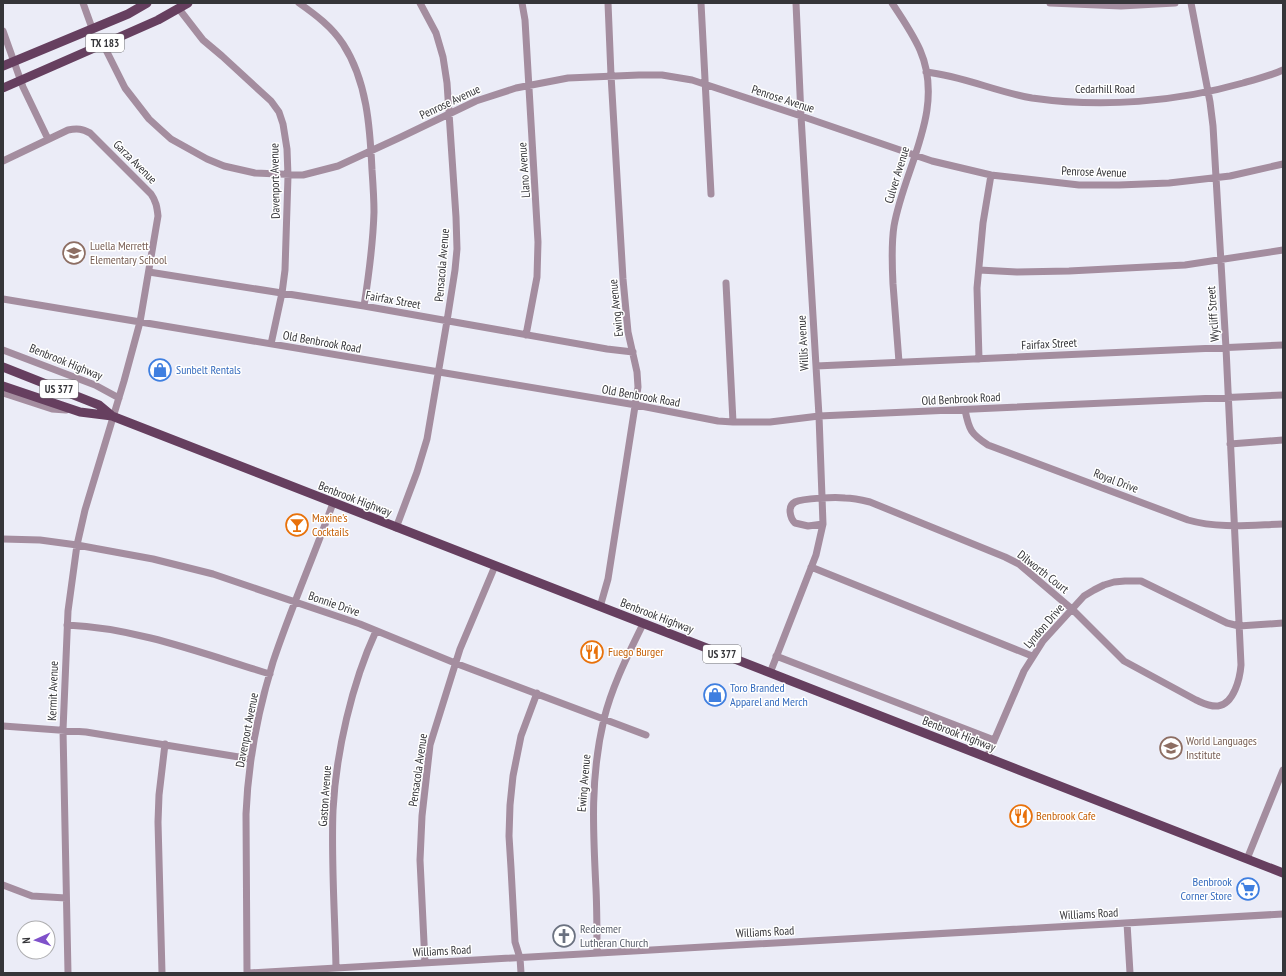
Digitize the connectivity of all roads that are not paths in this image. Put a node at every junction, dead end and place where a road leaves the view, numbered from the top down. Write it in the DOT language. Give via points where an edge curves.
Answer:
graph roads {
  1 [pos="83,3"];
  2 [pos="147,3"];
  3 [pos="188,3"];
  4 [pos="299,3"];
  5 [pos="420,3"];
  6 [pos="522,3"];
  7 [pos="608,3"];
  8 [pos="701,3"];
  9 [pos="796,3"];
  10 [pos="892,3"];
  11 [pos="1050,3"];
  12 [pos="1175,3"];
  13 [pos="1191,3"];
  14 [pos="179,9"];
  15 [pos="92,28"];
  16 [pos="3,31"];
  17 [pos="103,44"];
  18 [pos="13,62"];
  19 [pos="3,66"];
  20 [pos="1283,70"];
  21 [pos="926,72"];
  22 [pos="611,75"];
  23 [pos="20,80"];
  24 [pos="704,84"];
  25 [pos="530,85"];
  26 [pos="3,88"];
  27 [pos="1208,92"];
  28 [pos="449,114"];
  29 [pos="801,116"];
  30 [pos="48,139"];
  31 [pos="372,150"];
  32 [pos="915,155"];
  33 [pos="3,161"];
  34 [pos="1283,164"];
  35 [pos="991,175"];
  36 [pos="288,176"];
  37 [pos="1217,178"];
  38 [pos="710,194"];
  39 [pos="1283,250"];
  40 [pos="1220,261"];
  41 [pos="979,270"];
  42 [pos="149,272"];
  43 [pos="726,283"];
  44 [pos="282,293"];
  45 [pos="3,299"];
  46 [pos="364,306"];
  47 [pos="447,321"];
  48 [pos="140,322"];
  49 [pos="526,335"];
  50 [pos="271,344"];
  51 [pos="1283,345"];
  52 [pos="1226,348"];
  53 [pos="3,350"];
  54 [pos="633,352"];
  55 [pos="979,359"];
  56 [pos="899,362"];
  57 [pos="816,366"];
  58 [pos="3,367"];
  59 [pos="438,373"];
  60 [pos="3,386"];
  61 [pos="3,393"];
  62 [pos="1283,395"];
  63 [pos="1228,397"];
  64 [pos="119,398"];
  65 [pos="636,405"];
  66 [pos="965,410"];
  67 [pos="80,412"];
  68 [pos="112,416"];
  69 [pos="818,416"];
  70 [pos="734,422"];
  71 [pos="1283,440"];
  72 [pos="1230,444"];
  73 [pos="822,499"];
  74 [pos="333,503"];
  75 [pos="823,524"];
  76 [pos="1283,524"];
  77 [pos="1234,527"];
  78 [pos="396,528"];
  79 [pos="3,539"];
  80 [pos="77,545"];
  81 [pos="495,566"];
  82 [pos="811,567"];
  83 [pos="295,602"];
  84 [pos="600,607"];
  85 [pos="1073,610"];
  86 [pos="1283,623"];
  87 [pos="643,624"];
  88 [pos="67,625"];
  89 [pos="1239,626"];
  90 [pos="376,630"];
  91 [pos="776,656"];
  92 [pos="1032,656"];
  93 [pos="456,663"];
  94 [pos="770,673"];
  95 [pos="270,674"];
  96 [pos="537,693"];
  97 [pos="604,719"];
  98 [pos="3,726"];
  99 [pos="63,730"];
  100 [pos="646,736"];
  101 [pos="994,740"];
  102 [pos="165,744"];
  103 [pos="987,757"];
  104 [pos="251,759"];
  105 [pos="1283,770"];
  106 [pos="1247,859"];
  107 [pos="1283,874"];
  108 [pos="3,885"];
  109 [pos="66,898"];
  110 [pos="1283,914"];
  111 [pos="1127,923"];
  112 [pos="597,953"];
  113 [pos="520,958"];
  114 [pos="425,963"];
  115 [pos="336,968"];
  116 [pos="388,969"];
  117 [pos="309,971"];
  118 [pos="68,973"];
  119 [pos="162,973"];
  120 [pos="248,973"];
  121 [pos="521,973"];
  122 [pos="1130,973"];
  1 -- 15 [label="street"];
  2 -- 15 [label="main road, TX 183" via="128,14"];
  3 -- 14 [label="main road, TX 183"];
  4 -- 31 [label="street" via="334,31 351,58 363,90"];
  5 -- 28 [label="street, Pensacola Avenue" via="436,33 443,57"];
  6 -- 25 [label="street, Llano Avenue"];
  7 -- 22 [label="street, Ewing Avenue"];
  8 -- 24 [label="street"];
  9 -- 29 [label="street, Willis Avenue"];
  10 -- 21 [label="street, Culver Avenue" via="920,50"];
  11 -- 12 [label="street" via="1121,6"];
  13 -- 27 [label="street, Wycliff Street"];
  14 -- 17 [label="main road, TX 183"];
  14 -- 36 [label="street, Davenport Avenue" via="203,40 257,87 279,112 288,149"];
  15 -- 18 [label="main road, TX 183"];
  16 -- 18 [label="street"];
  17 -- 23 [label="main road, TX 183"];
  17 -- 36 [label="street, Penrose Avenue" via="125,88 149,119 171,139 224,166 255,173"];
  18 -- 19 [label="main road, TX 183"];
  18 -- 23 [label="street"];
  20 -- 27 [label="street, Cedarhill Road"];
  21 -- 27 [label="street, Cedarhill Road" via="1032,98 1073,101 1126,102"];
  21 -- 32 [label="street, Culver Avenue" via="928,108"];
  22 -- 24 [label="street, Penrose Avenue" via="662,75"];
  22 -- 25 [label="street, Penrose Avenue" via="568,78"];
  22 -- 54 [label="street, Ewing Avenue" via="624,287 628,332"];
  23 -- 26 [label="main road, TX 183"];
  23 -- 30 [label="street"];
  24 -- 29 [label="street, Penrose Avenue"];
  24 -- 38 [label="street"];
  25 -- 28 [label="street, Penrose Avenue" via="491,95"];
  25 -- 49 [label="street, Llano Avenue" via="538,242 537,278"];
  27 -- 37 [label="street, Wycliff Street"];
  28 -- 31 [label="street, Penrose Avenue"];
  28 -- 47 [label="street, Pensacola Avenue" via="456,249"];
  29 -- 32 [label="street, Penrose Avenue"];
  29 -- 57 [label="street, Willis Avenue"];
  30 -- 33 [label="street"];
  30 -- 42 [label="street, Garza Avenue" via="68,130 83,129 151,194 156,201 158,216"];
  31 -- 36 [label="street, Penrose Avenue" via="326,170"];
  31 -- 46 [label="street" via="372,242"];
  32 -- 35 [label="street, Penrose Avenue"];
  32 -- 56 [label="street, Culver Avenue" via="903,189 892,243"];
  34 -- 37 [label="street, Penrose Avenue"];
  35 -- 37 [label="street, Penrose Avenue" via="1079,184 1119,185"];
  35 -- 41 [label="street"];
  36 -- 44 [label="street, Davenport Avenue"];
  37 -- 40 [label="street, Wycliff Street"];
  39 -- 40 [label="street"];
  40 -- 41 [label="street" via="1114,269 1017,272"];
  40 -- 52 [label="street, Wycliff Street"];
  41 -- 55 [label="street"];
  42 -- 44 [label="street, Fairfax Street"];
  42 -- 48 [label="street, Garza Avenue"];
  43 -- 70 [label="street"];
  44 -- 46 [label="street, Fairfax Street"];
  44 -- 50 [label="street, Davenport Avenue"];
  45 -- 48 [label="street, Old Benbrook Road"];
  46 -- 47 [label="street, Fairfax Street"];
  47 -- 49 [label="street, Fairfax Street"];
  47 -- 59 [label="street, Pensacola Avenue"];
  48 -- 50 [label="street, Old Benbrook Road"];
  48 -- 64 [label="street, Garza Avenue"];
  49 -- 54 [label="street, Fairfax Street"];
  50 -- 59 [label="street, Old Benbrook Road"];
  51 -- 52 [label="street, Fairfax Street"];
  52 -- 55 [label="street, Fairfax Street"];
  52 -- 63 [label="street, Wycliff Street"];
  53 -- 64 [label="street, Benbrook Highway" via="95,385"];
  54 -- 65 [label="street, Ewing Avenue" via="638,387"];
  55 -- 56 [label="street, Fairfax Street"];
  56 -- 57 [label="street, Fairfax Street"];
  57 -- 69 [label="street, Willis Avenue"];
  58 -- 68 [label="main road, Benbrook Highway / US 377" via="99,405"];
  59 -- 65 [label="street, Old Benbrook Road"];
  59 -- 78 [label="street, Pensacola Avenue" via="427,439"];
  60 -- 67 [label="main road, Benbrook Highway / US 377"];
  61 -- 67 [label="street, Benbrook Highway" via="52,409"];
  62 -- 63 [label="street, Old Benbrook Road"];
  63 -- 66 [label="street, Old Benbrook Road"];
  63 -- 72 [label="street, Wycliff Street"];
  64 -- 68 [label="street, Garza Avenue"];
  65 -- 70 [label="street, Old Benbrook Road"];
  65 -- 84 [label="street, Ewing Avenue" via="608,578"];
  66 -- 69 [label="street, Old Benbrook Road"];
  66 -- 77 [label="street, Royal Drive" via="971,432 988,445 1188,520"];
  67 -- 68 [label="main road, Benbrook Highway / US 377"];
  68 -- 74 [label="main road, Benbrook Highway / US 377"];
  68 -- 80 [label="street, Kermit Avenue"];
  69 -- 70 [label="street, Old Benbrook Road" via="770,422"];
  69 -- 73 [label="street, Willis Avenue"];
  71 -- 72 [label="street"];
  72 -- 77 [label="street, Wycliff Street"];
  73 -- 75 [label="street, Willis Avenue"];
  73 -- 75 [label="street, Dilworth Court" via="794,502 790,510 795,523 808,526"];
  73 -- 85 [label="street, Dilworth Court" via="845,498 870,502 1005,557 1019,564"];
  74 -- 78 [label="main road, Benbrook Highway / US 377"];
  74 -- 83 [label="street, Davenport Avenue"];
  75 -- 82 [label="street, Willis Avenue"];
  76 -- 77 [label="street, Royal Drive"];
  77 -- 89 [label="street, Wycliff Street"];
  78 -- 81 [label="main road, Benbrook Highway / US 377"];
  79 -- 80 [label="street, Bonnie Drive"];
  80 -- 83 [label="street, Bonnie Drive" via="153,558"];
  80 -- 88 [label="street, Kermit Avenue"];
  81 -- 84 [label="main road, Benbrook Highway / US 377"];
  81 -- 93 [label="street, Pensacola Avenue"];
  82 -- 91 [label="street, Willis Avenue"];
  82 -- 92 [label="street"];
  83 -- 90 [label="street, Bonnie Drive"];
  83 -- 95 [label="street, Davenport Avenue"];
  84 -- 87 [label="main road, Benbrook Highway / US 377"];
  85 -- 89 [label="street, Lyndon Drive" via="1084,596 1104,584 1141,581 1227,623"];
  85 -- 89 [label="street, Dilworth Court" via="1124,661 1196,700 1217,706 1228,701 1238,682 1241,665"];
  85 -- 92 [label="street, Lyndon Drive"];
  86 -- 89 [label="street, Lyndon Drive"];
  87 -- 94 [label="main road, Benbrook Highway / US 377"];
  87 -- 97 [label="street, Ewing Avenue" via="618,676"];
  88 -- 95 [label="street" via="136,634"];
  88 -- 99 [label="street, Kermit Avenue"];
  90 -- 93 [label="street, Bonnie Drive"];
  90 -- 115 [label="street, Gaston Avenue" via="356,684 336,777 333,810"];
  91 -- 94 [label="street, Willis Avenue"];
  91 -- 101 [label="street"];
  92 -- 101 [label="street, Lyndon Drive"];
  93 -- 96 [label="street, Bonnie Drive"];
  93 -- 114 [label="street, Pensacola Avenue" via="430,745 424,789 420,860"];
  94 -- 103 [label="main road, Benbrook Highway / US 377"];
  95 -- 104 [label="street, Davenport Avenue"];
  96 -- 97 [label="street, Bonnie Drive"];
  96 -- 113 [label="street" via="521,736 510,805 513,905"];
  97 -- 100 [label="street, Bonnie Drive"];
  97 -- 112 [label="street, Ewing Avenue" via="593,784"];
  98 -- 99 [label="street"];
  99 -- 102 [label="street"];
  99 -- 109 [label="street, Kermit Avenue"];
  101 -- 103 [label="street, Lyndon Drive"];
  102 -- 104 [label="street"];
  102 -- 119 [label="street" via="158,822"];
  103 -- 106 [label="main road, Benbrook Highway / US 377"];
  104 -- 120 [label="street, Davenport Avenue" via="246,796"];
  105 -- 106 [label="street"];
  106 -- 107 [label="main road, Benbrook Highway / US 377"];
  108 -- 109 [label="street" via="32,896"];
  109 -- 118 [label="street, Kermit Avenue"];
  110 -- 111 [label="street, Williams Road"];
  111 -- 112 [label="street, Williams Road"];
  111 -- 122 [label="street"];
  112 -- 113 [label="street, Williams Road"];
  113 -- 114 [label="street, Williams Road"];
  113 -- 121 [label="street"];
  114 -- 116 [label="street, Williams Road"];
  115 -- 116 [label="street, Williams Road"];
  115 -- 117 [label="street, Williams Road"];
  117 -- 120 [label="street, Williams Road"];
}
